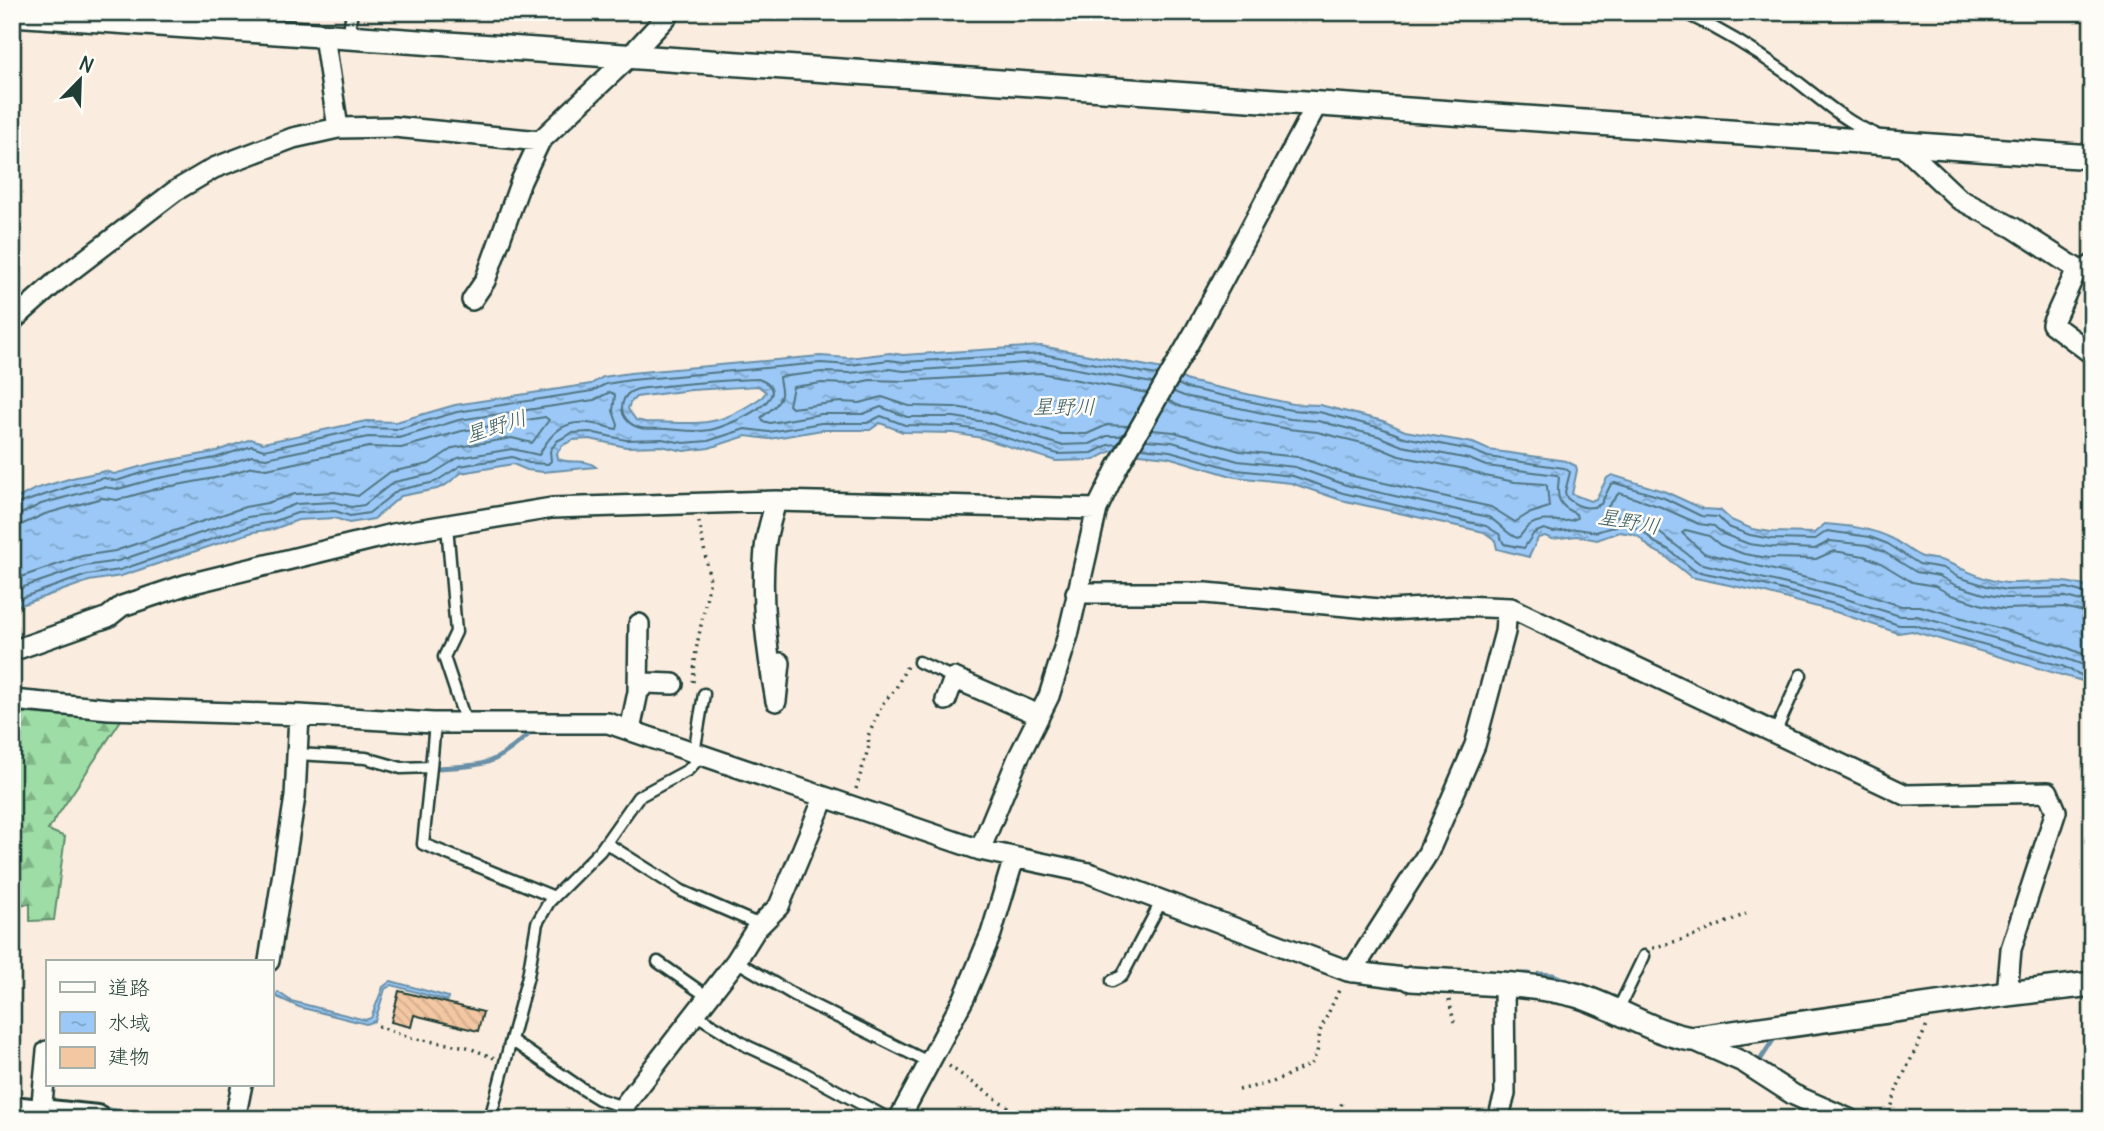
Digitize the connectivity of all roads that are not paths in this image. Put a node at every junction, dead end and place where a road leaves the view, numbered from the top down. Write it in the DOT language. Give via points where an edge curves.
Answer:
graph roads {
  1 [pos="352,12"];
  2 [pos="671,12"];
  3 [pos="1683,12"];
  4 [pos="12,14"];
  5 [pos="122,16"];
  6 [pos="350,24"];
  7 [pos="324,36"];
  8 [pos="630,56"];
  9 [pos="1317,104"];
  10 [pos="338,128"];
  11 [pos="540,141"];
  12 [pos="1901,144"];
  13 [pos="2092,157"];
  14 [pos="2084,264"];
  15 [pos="472,300"];
  16 [pos="12,321"];
  17 [pos="2092,354"];
  18 [pos="776,501"];
  19 [pos="1097,509"];
  20 [pos="447,525"];
  21 [pos="1076,593"];
  22 [pos="1507,608"];
  23 [pos="639,624"];
  24 [pos="12,651"];
  25 [pos="919,662"];
  26 [pos="780,663"];
  27 [pos="1801,675"];
  28 [pos="954,678"];
  29 [pos="673,684"];
  30 [pos="638,692"];
  31 [pos="705,694"];
  32 [pos="12,700"];
  33 [pos="946,700"];
  34 [pos="299,715"];
  35 [pos="1039,715"];
  36 [pos="435,723"];
  37 [pos="466,723"];
  38 [pos="630,730"];
  39 [pos="1776,733"];
  40 [pos="297,754"];
  41 [pos="698,754"];
  42 [pos="431,767"];
  43 [pos="824,798"];
  44 [pos="606,844"];
  45 [pos="980,850"];
  46 [pos="1014,858"];
  47 [pos="554,897"];
  48 [pos="1162,900"];
  49 [pos="760,925"];
  50 [pos="1644,956"];
  51 [pos="269,960"];
  52 [pos="736,961"];
  53 [pos="658,962"];
  54 [pos="1350,971"];
  55 [pos="1411,979"];
  56 [pos="1112,981"];
  57 [pos="2092,984"];
  58 [pos="1504,986"];
  59 [pos="2007,994"];
  60 [pos="708,997"];
  61 [pos="1617,1013"];
  62 [pos="695,1014"];
  63 [pos="1691,1039"];
  64 [pos="511,1040"];
  65 [pos="930,1059"];
  66 [pos="46,1061"];
  67 [pos="242,1086"];
  68 [pos="12,1110"];
  69 [pos="41,1113"];
  70 [pos="625,1113"];
  71 [pos="97,1119"];
  72 [pos="235,1119"];
  73 [pos="489,1119"];
  74 [pos="889,1119"];
  75 [pos="899,1119"];
  76 [pos="1498,1119"];
  77 [pos="1849,1119"];
  1 -- 6 [label="lane"];
  2 -- 8 [label="street"];
  3 -- 12 [label="lane" via="1722,30 1784,71 1854,126"];
  4 -- 5 [label="street"];
  5 -- 7 [label="street"];
  7 -- 8 [label="street"];
  7 -- 10 [label="street"];
  8 -- 9 [label="street"];
  8 -- 11 [label="street"];
  9 -- 12 [label="street"];
  9 -- 19 [label="street"];
  10 -- 11 [label="street" via="394,127"];
  10 -- 16 [label="street" via="293,138 214,168 184,185"];
  11 -- 15 [label="street" via="485,282"];
  12 -- 13 [label="street"];
  12 -- 14 [label="street" via="1959,199"];
  14 -- 17 [label="street" via="2052,324"];
  18 -- 19 [label="street"];
  18 -- 20 [label="street" via="552,508"];
  18 -- 26 [label="street" via="765,546 763,589 776,701"];
  19 -- 21 [label="street"];
  20 -- 24 [label="street" via="185,585"];
  20 -- 37 [label="lane" via="456,632 444,657"];
  21 -- 22 [label="street" via="1206,593 1390,610"];
  21 -- 35 [label="street" via="1069,635"];
  22 -- 39 [label="street"];
  22 -- 54 [label="street" via="1505,632 1470,757 1428,853"];
  23 -- 30 [label="street"];
  25 -- 28 [label="lane"];
  27 -- 39 [label="lane"];
  28 -- 33 [label="street"];
  28 -- 35 [label="street"];
  29 -- 30 [label="street" via="646,683"];
  30 -- 38 [label="street"];
  31 -- 41 [label="lane"];
  32 -- 34 [label="street" via="109,709"];
  34 -- 36 [label="street"];
  34 -- 40 [label="street"];
  35 -- 45 [label="street"];
  36 -- 37 [label="street"];
  36 -- 42 [label="lane"];
  37 -- 38 [label="street" via="608,723"];
  38 -- 41 [label="street"];
  39 -- 59 [label="street" via="1906,794 2048,792 2056,811 2011,949"];
  40 -- 42 [label="lane" via="366,758 401,768"];
  40 -- 51 [label="street" via="295,797"];
  41 -- 43 [label="street"];
  41 -- 44 [label="lane" via="688,770 638,797"];
  42 -- 47 [label="lane" via="423,844"];
  43 -- 45 [label="street"];
  43 -- 49 [label="street" via="779,906"];
  44 -- 47 [label="lane"];
  44 -- 49 [label="lane" via="682,891"];
  45 -- 46 [label="street"];
  46 -- 48 [label="street" via="1089,873"];
  46 -- 65 [label="street" via="991,934 964,998"];
  47 -- 64 [label="lane" via="537,923"];
  48 -- 54 [label="street"];
  48 -- 56 [label="lane" via="1122,976"];
  49 -- 52 [label="street"];
  50 -- 61 [label="lane"];
  52 -- 60 [label="street"];
  52 -- 65 [label="lane" via="802,999"];
  53 -- 60 [label="lane"];
  54 -- 55 [label="street"];
  55 -- 58 [label="street"];
  57 -- 59 [label="street"];
  58 -- 61 [label="street" via="1577,996"];
  58 -- 76 [label="street" via="1505,1094"];
  59 -- 63 [label="street"];
  60 -- 62 [label="street"];
  61 -- 63 [label="street"];
  62 -- 70 [label="street"];
  62 -- 74 [label="lane"];
  63 -- 77 [label="street"];
  64 -- 70 [label="lane"];
  64 -- 73 [label="lane"];
  65 -- 75 [label="street"];
  66 -- 69 [label="street"];
  67 -- 72 [label="street"];
  68 -- 69 [label="main road"];
  69 -- 71 [label="main road"];
}
